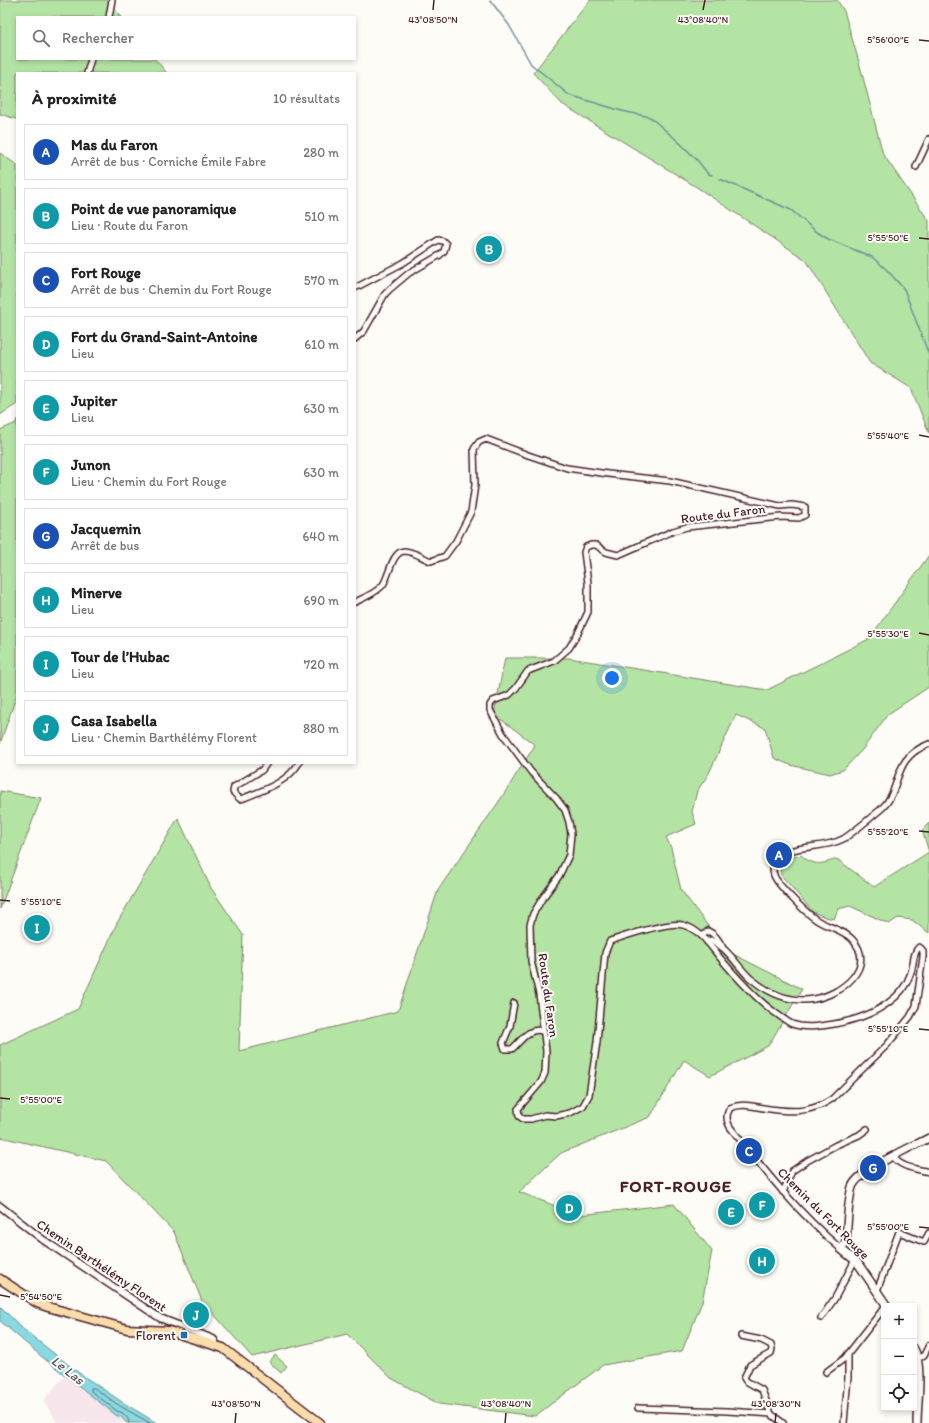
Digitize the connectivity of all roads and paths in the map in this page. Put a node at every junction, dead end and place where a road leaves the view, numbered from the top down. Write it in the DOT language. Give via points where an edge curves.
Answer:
graph roads {
  1 [pos="112,0"];
  2 [pos="109,16"];
  3 [pos="91,60"];
  4 [pos="86,72"];
  5 [pos="929,139"];
  6 [pos="916,167"];
  7 [pos="356,287"];
  8 [pos="356,338"];
  9 [pos="356,602"];
  10 [pos="929,744"];
  11 [pos="266,764"];
  12 [pos="298,764"];
  13 [pos="702,936"];
  14 [pos="707,942"];
  15 [pos="723,948"];
  16 [pos="514,1004"];
  17 [pos="542,1031"];
  18 [pos="867,1129"];
  19 [pos="929,1138"];
  20 [pos="893,1156"];
  21 [pos="929,1172"];
  22 [pos="783,1192"];
  23 [pos="0,1206"];
  24 [pos="929,1233"];
  25 [pos="841,1248"];
  26 [pos="855,1260"];
  27 [pos="0,1279"];
  28 [pos="875,1290"];
  29 [pos="885,1303"];
  30 [pos="881,1312"];
  31 [pos="821,1318"];
  32 [pos="741,1336"];
  33 [pos="215,1345"];
  34 [pos="929,1345"];
  35 [pos="848,1354"];
  36 [pos="918,1359"];
  37 [pos="826,1372"];
  38 [pos="638,1408"];
  39 [pos="771,1414"];
  40 [pos="320,1423"];
  41 [pos="783,1423"];
  42 [pos="844,1423"];
  43 [pos="916,1423"];
  1 -- 2 [label="street"];
  3 -- 4 [label="street"];
  5 -- 6 [label="street"];
  7 -- 8 [label="street" via="403,263 438,240 446,244 440,255 409,273 385,294 364,331"];
  9 -- 17 [label="street, Route du Faron" via="369,596 383,585 391,565 403,551 412,552 430,561 445,556 456,542 471,512 474,449 479,442 486,439 566,468 670,481 780,506 805,507 805,515 799,518 781,516 673,530 618,555 606,552 596,545 586,546 584,552 588,612 569,648 554,661 528,671 509,695 493,701 490,705 490,710 503,734 564,810 571,834 568,855 559,876 542,898 530,925 531,962"];
  10 -- 15 [label="street" via="905,761 890,797 882,809 844,839 783,853 774,860 773,874 780,884 809,914 819,922 844,933 857,946 859,965 857,974 851,981 832,994 818,999 785,998 772,993 750,978"];
  11 -- 12 [label="street" via="262,770 234,787 233,792 236,796 244,798 283,780"];
  13 -- 14 [label="street, Chemin du Fort Rouge"];
  13 -- 15 [label="street" via="708,931 712,933"];
  13 -- 17 [label="street, Route du Faron" via="678,924 610,941 605,952 598,1034 589,1095 583,1106 570,1113 524,1119 519,1116 518,1109 541,1082 545,1073 546,1051"];
  14 -- 15 [label="street" via="711,940"];
  14 -- 22 [label="street, Chemin du Fort Rouge" via="761,1002 792,1024 812,1027 857,1018 887,1004 906,984 917,949 919,947 924,952 919,994 910,1017 887,1045 832,1100 805,1111 770,1109 744,1104 730,1108 726,1114 726,1121 730,1127"];
  16 -- 17 [label="street" via="510,1026 503,1043 505,1049 512,1049 528,1032"];
  18 -- 22 [label="street" via="807,1161 792,1172"];
  19 -- 20 [label="main road"];
  20 -- 21 [label="street" via="907,1167"];
  20 -- 25 [label="main road" via="854,1182 846,1242"];
  22 -- 25 [label="street, Chemin du Fort Rouge"];
  23 -- 33 [label="street, Chemin Barthélémy Florent" via="42,1239 154,1314 213,1339"];
  24 -- 28 [label="street" via="924,1242 898,1232 878,1288"];
  25 -- 26 [label="main road, Chemin du Fort Rouge"];
  26 -- 28 [label="main road, Chemin du Fort Rouge"];
  26 -- 31 [label="street"];
  27 -- 33 [label="main road" via="37,1303 48,1307 127,1329 169,1332"];
  28 -- 29 [label="main road, Chemin du Fort Rouge"];
  30 -- 35 [label="street"];
  32 -- 39 [label="street" via="771,1345 771,1353 750,1365 744,1378 762,1390"];
  33 -- 40 [label="main road" via="230,1352"];
  34 -- 36 [label="street" via="924,1356"];
  35 -- 37 [label="street"];
  35 -- 42 [label="street"];
  36 -- 43 [label="main road"];
  38 -- 39 [label="street"];
  39 -- 41 [label="street"];
}
